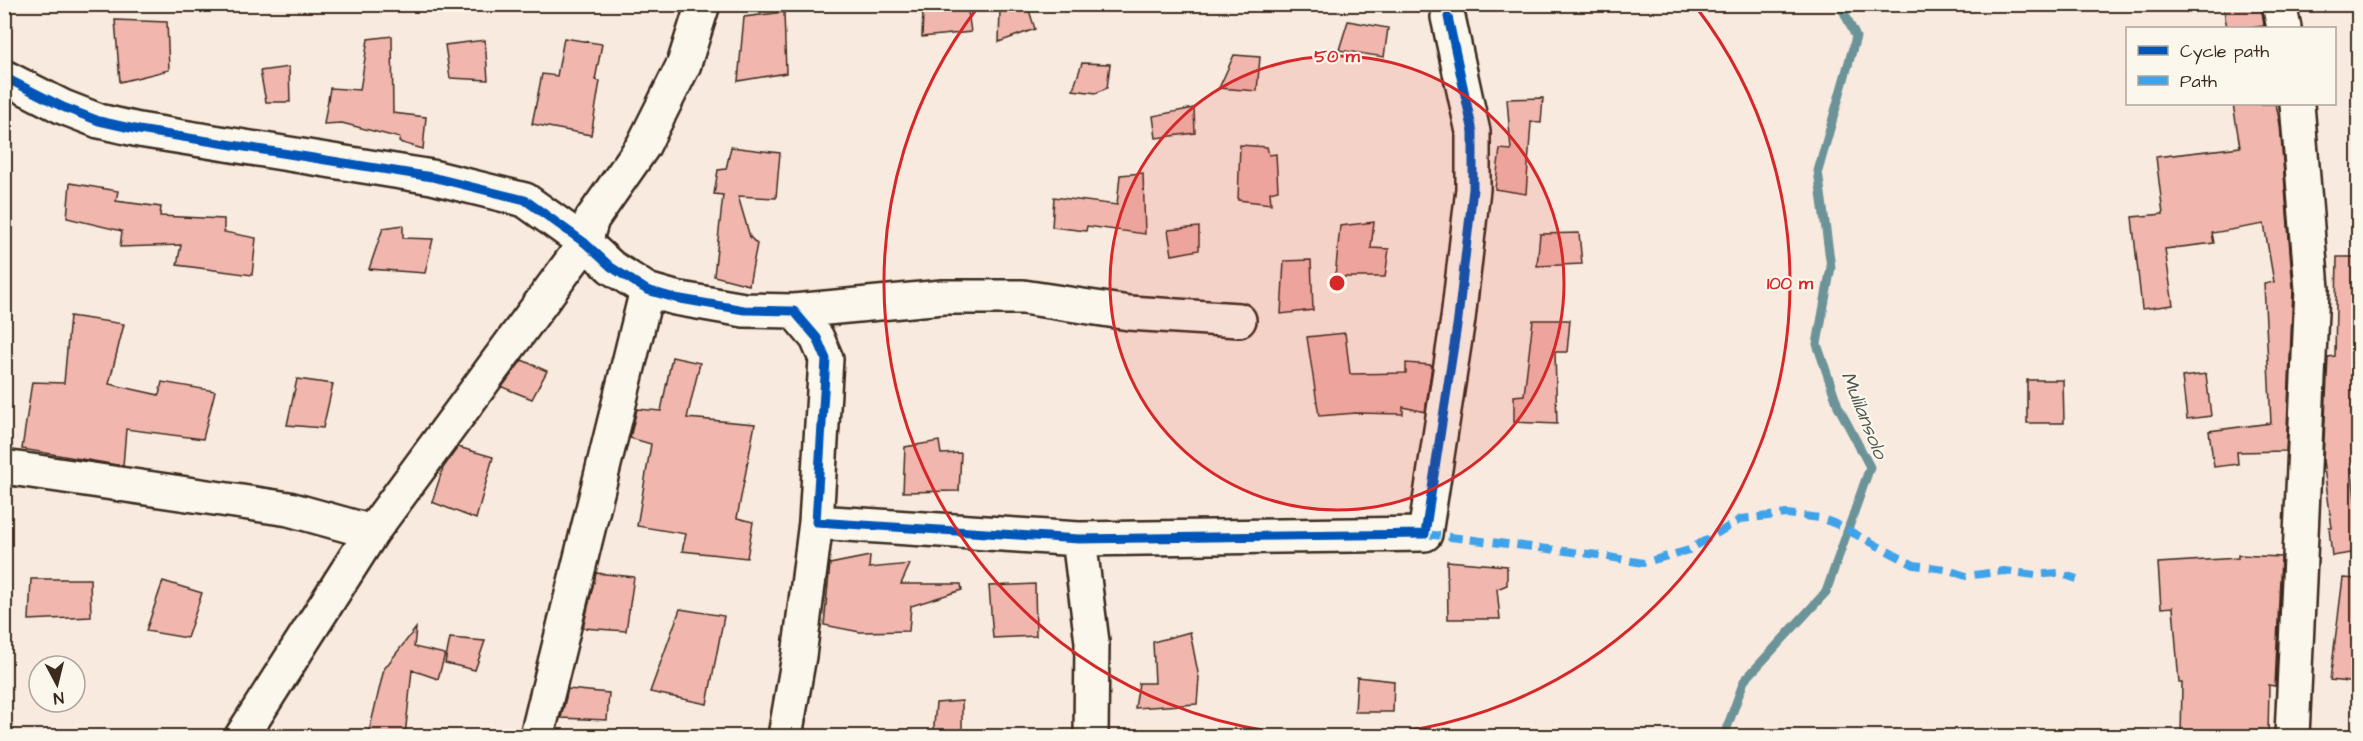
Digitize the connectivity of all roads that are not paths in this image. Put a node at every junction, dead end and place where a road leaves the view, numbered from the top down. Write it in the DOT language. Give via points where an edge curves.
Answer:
graph roads {
  1 [pos="703,4"];
  2 [pos="2279,4"];
  3 [pos="1448,17"];
  4 [pos="2284,27"];
  5 [pos="4,77"];
  6 [pos="2297,105"];
  7 [pos="585,243"];
  8 [pos="647,290"];
  9 [pos="794,310"];
  10 [pos="1239,320"];
  11 [pos="4,467"];
  12 [pos="816,522"];
  13 [pos="372,532"];
  14 [pos="1079,539"];
  15 [pos="242,736"];
  16 [pos="537,736"];
  17 [pos="785,736"];
  18 [pos="1091,736"];
  19 [pos="2292,736"];
  1 -- 7 [label="street" via="684,64 644,146 592,219"];
  2 -- 4 [label="street"];
  3 -- 14 [label="street" via="1473,132 1473,189 1458,320 1425,534"];
  5 -- 7 [label="street" via="99,121 432,177 525,200"];
  6 -- 19 [label="street" via="2312,289"];
  7 -- 8 [label="street" via="611,267"];
  7 -- 13 [label="street"];
  8 -- 9 [label="street" via="744,310"];
  8 -- 16 [label="street"];
  9 -- 10 [label="street" via="943,297 1023,297 1129,313"];
  9 -- 12 [label="street" via="813,332 826,359"];
  11 -- 13 [label="street" via="289,509"];
  12 -- 14 [label="street"];
  12 -- 17 [label="street"];
  13 -- 15 [label="street"];
  14 -- 18 [label="street" via="1092,642"];
}
